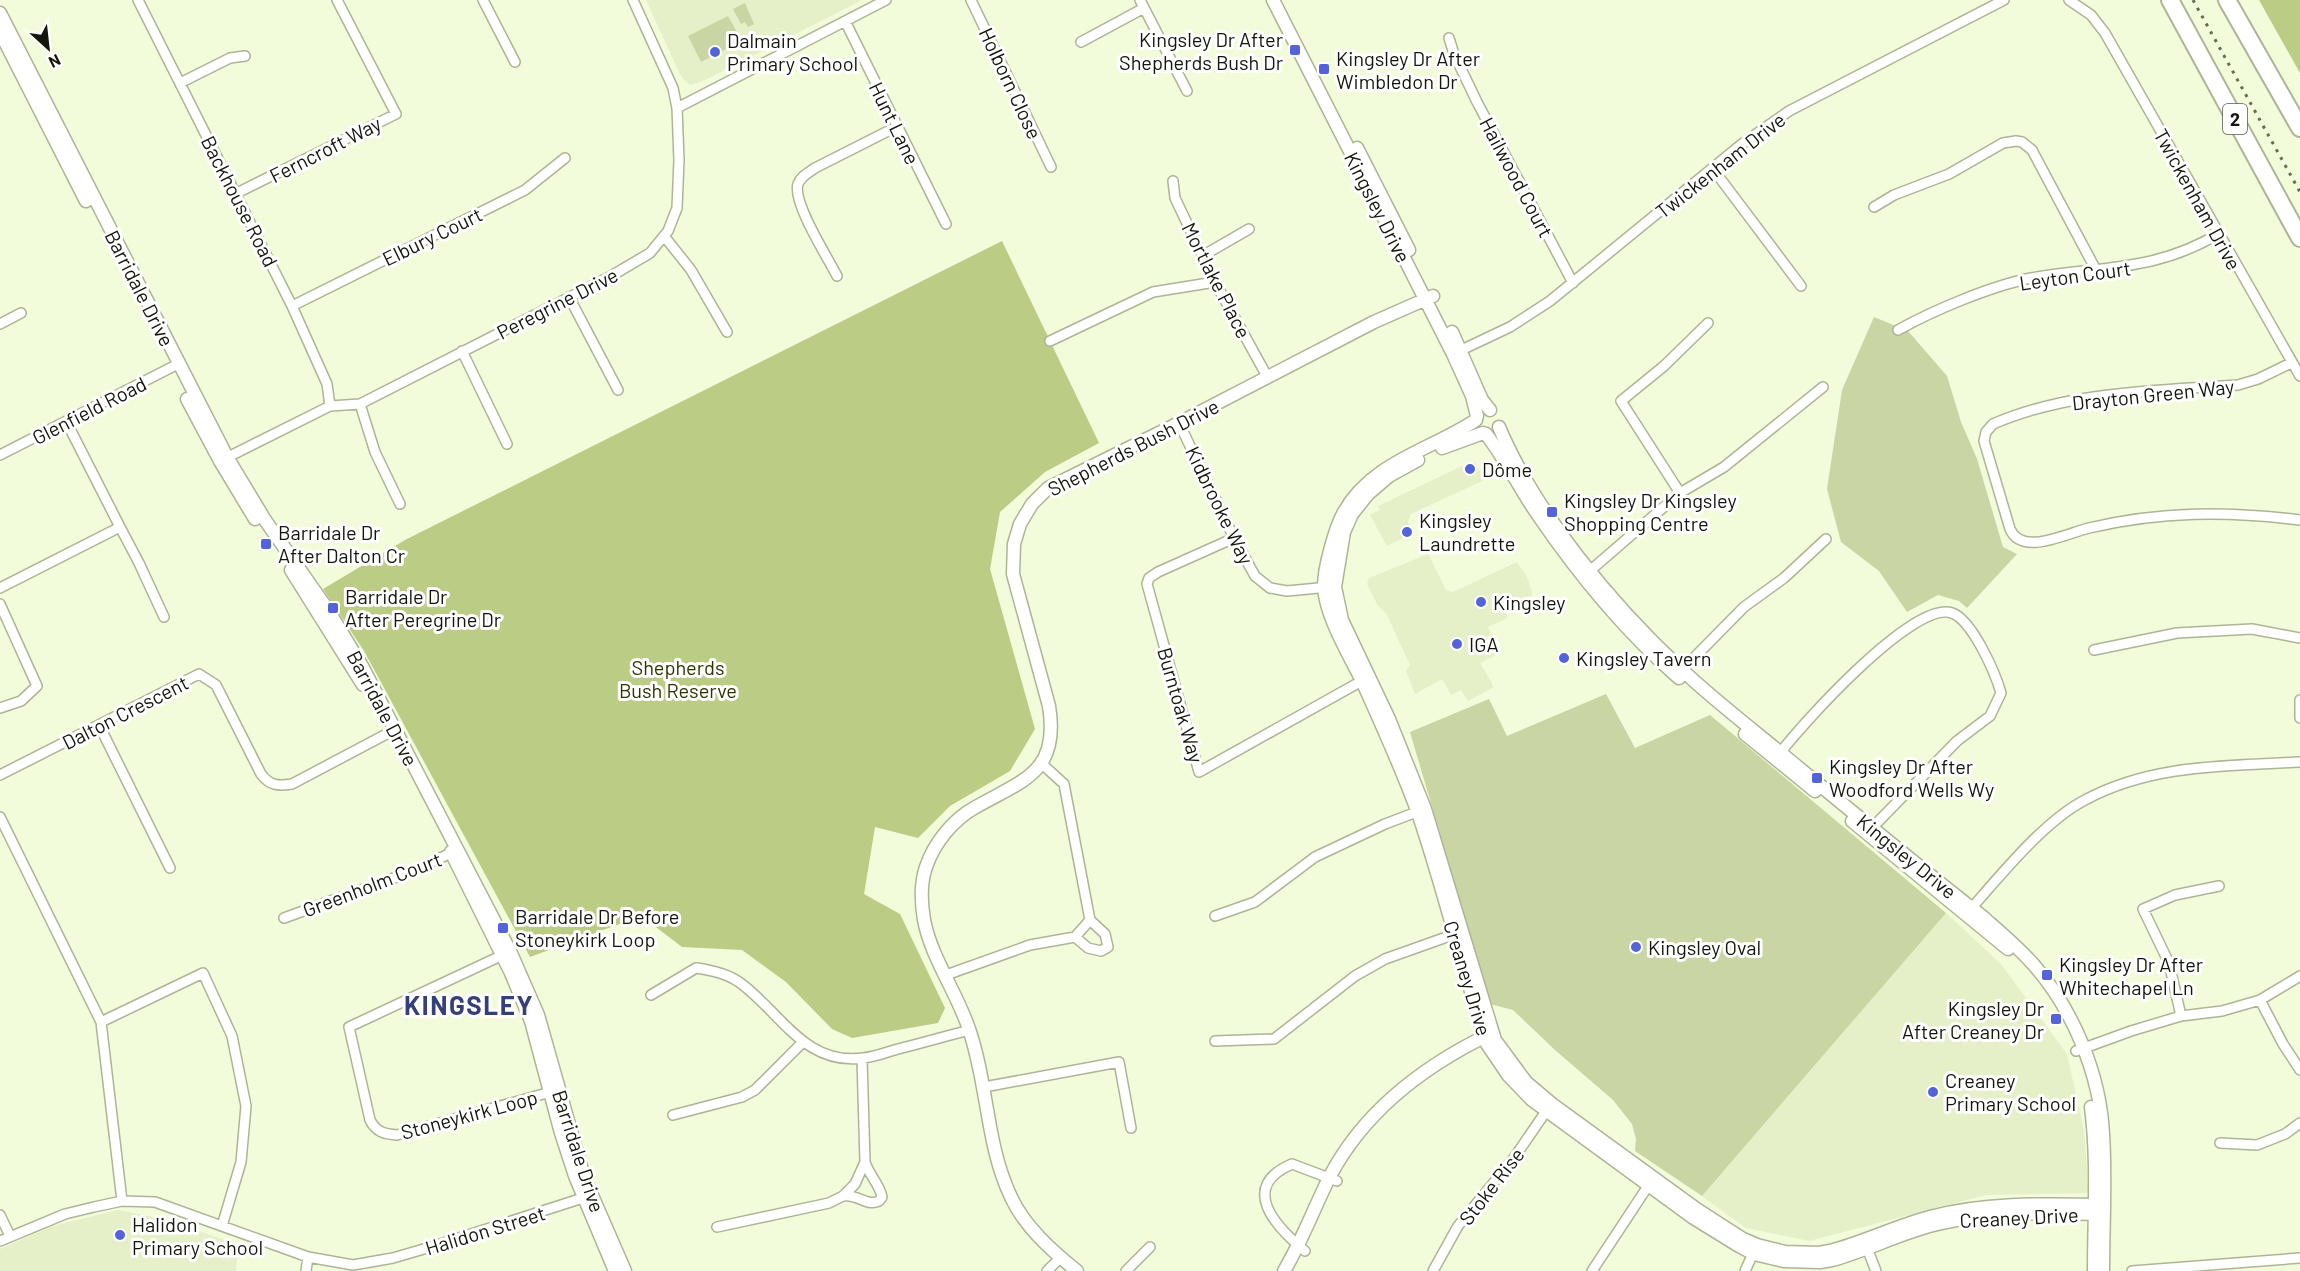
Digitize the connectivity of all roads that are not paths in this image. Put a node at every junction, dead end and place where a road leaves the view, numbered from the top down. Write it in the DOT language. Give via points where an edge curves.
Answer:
graph roads {
  1 [pos="138,0"];
  2 [pos="337,0"];
  3 [pos="483,0"];
  4 [pos="633,0"];
  5 [pos="886,0"];
  6 [pos="971,0"];
  7 [pos="1273,0"];
  8 [pos="1282,0"];
  9 [pos="2004,0"];
  10 [pos="2068,0"];
  11 [pos="2170,0"];
  12 [pos="2227,0"];
  13 [pos="1142,4"];
  14 [pos="0,13"];
  15 [pos="845,21"];
  16 [pos="0,32"];
  17 [pos="1449,38"];
  18 [pos="1081,42"];
  19 [pos="9,50"];
  20 [pos="245,56"];
  21 [pos="515,62"];
  22 [pos="180,83"];
  23 [pos="1186,91"];
  24 [pos="677,108"];
  25 [pos="896,127"];
  26 [pos="2300,128"];
  27 [pos="565,158"];
  28 [pos="1051,166"];
  29 [pos="1713,169"];
  30 [pos="1173,181"];
  31 [pos="237,193"];
  32 [pos="1874,207"];
  33 [pos="946,224"];
  34 [pos="1249,229"];
  35 [pos="2218,234"];
  36 [pos="664,236"];
  37 [pos="2300,238"];
  38 [pos="1204,255"];
  39 [pos="2096,270"];
  40 [pos="837,276"];
  41 [pos="1215,282"];
  42 [pos="1573,283"];
  43 [pos="1801,286"];
  44 [pos="1428,295"];
  45 [pos="569,297"];
  46 [pos="292,306"];
  47 [pos="21,313"];
  48 [pos="1708,322"];
  49 [pos="0,324"];
  50 [pos="1898,330"];
  51 [pos="727,332"];
  52 [pos="1050,341"];
  53 [pos="462,351"];
  54 [pos="1457,352"];
  55 [pos="2291,363"];
  56 [pos="175,366"];
  57 [pos="2300,375"];
  58 [pos="1268,378"];
  59 [pos="1823,387"];
  60 [pos="618,390"];
  61 [pos="360,404"];
  62 [pos="330,406"];
  63 [pos="1490,410"];
  64 [pos="1477,418"];
  65 [pos="66,421"];
  66 [pos="1179,423"];
  67 [pos="1499,427"];
  68 [pos="1484,434"];
  69 [pos="507,444"];
  70 [pos="0,455"];
  71 [pos="223,459"];
  72 [pos="1680,494"];
  73 [pos="400,504"];
  74 [pos="2300,520"];
  75 [pos="120,527"];
  76 [pos="1234,538"];
  77 [pos="1827,539"];
  78 [pos="1587,574"];
  79 [pos="1330,587"];
  80 [pos="0,588"];
  81 [pos="0,604"];
  82 [pos="164,617"];
  83 [pos="2300,638"];
  84 [pos="2094,650"];
  85 [pos="1679,673"];
  86 [pos="1365,679"];
  87 [pos="2300,702"];
  88 [pos="0,708"];
  89 [pos="2300,718"];
  90 [pos="99,725"];
  91 [pos="393,731"];
  92 [pos="1778,756"];
  93 [pos="2300,762"];
  94 [pos="1041,763"];
  95 [pos="0,775"];
  96 [pos="1421,810"];
  97 [pos="0,817"];
  98 [pos="1870,831"];
  99 [pos="455,851"];
  100 [pos="170,868"];
  101 [pos="2219,886"];
  102 [pos="1969,912"];
  103 [pos="1215,916"];
  104 [pos="284,918"];
  105 [pos="1090,920"];
  106 [pos="1459,932"];
  107 [pos="1075,937"];
  108 [pos="506,953"];
  109 [pos="946,975"];
  110 [pos="2300,976"];
  111 [pos="651,994"];
  112 [pos="2260,1000"];
  113 [pos="2181,1016"];
  114 [pos="101,1022"];
  115 [pos="970,1030"];
  116 [pos="1490,1038"];
  117 [pos="1215,1041"];
  118 [pos="802,1042"];
  119 [pos="2080,1050"];
  120 [pos="862,1059"];
  121 [pos="2300,1070"];
  122 [pos="984,1087"];
  123 [pos="555,1091"];
  124 [pos="1549,1107"];
  125 [pos="673,1115"];
  126 [pos="2300,1123"];
  127 [pos="1131,1128"];
  128 [pos="2220,1143"];
  129 [pos="865,1162"];
  130 [pos="1333,1179"];
  131 [pos="1651,1181"];
  132 [pos="843,1196"];
  133 [pos="587,1197"];
  134 [pos="122,1202"];
  135 [pos="2098,1210"];
  136 [pos="0,1215"];
  137 [pos="222,1226"];
  138 [pos="717,1227"];
  139 [pos="10,1236"];
  140 [pos="0,1241"];
  141 [pos="1865,1244"];
  142 [pos="1150,1247"];
  143 [pos="1302,1248"];
  144 [pos="1755,1249"];
  145 [pos="308,1257"];
  146 [pos="1060,1258"];
  147 [pos="2300,1258"];
  148 [pos="306,1271"];
  149 [pos="615,1271"];
  150 [pos="625,1271"];
  151 [pos="1047,1271"];
  152 [pos="1077,1271"];
  153 [pos="1126,1271"];
  154 [pos="1284,1271"];
  155 [pos="1293,1271"];
  156 [pos="1433,1271"];
  157 [pos="1592,1271"];
  158 [pos="1745,1271"];
  159 [pos="1876,1271"];
  160 [pos="2094,1271"];
  161 [pos="2103,1271"];
  162 [pos="2132,1271"];
  1 -- 22 [label="street, Backhouse Road"];
  2 -- 31 [label="street, Ferncroft Way" via="396,114"];
  3 -- 21 [label="street"];
  4 -- 24 [label="street, Peregrine Drive" via="673,88"];
  5 -- 15 [label="street"];
  6 -- 28 [label="street, Holborn Close"];
  7 -- 44 [label="street, Kingsley Drive"];
  8 -- 44 [label="street, Kingsley Drive"];
  9 -- 29 [label="street, Twickenham Drive" via="1796,106"];
  10 -- 35 [label="street, Twickenham Drive" via="2086,10 2101,26"];
  11 -- 37 [label="highway, 2"];
  12 -- 26 [label="highway"];
  13 -- 18 [label="street"];
  13 -- 23 [label="street"];
  14 -- 19 [label="street, Barridale Drive"];
  15 -- 24 [label="street"];
  15 -- 25 [label="street, Hunt Lane"];
  16 -- 19 [label="street, Barridale Drive"];
  17 -- 42 [label="street, Hailwood Court" via="1477,102"];
  19 -- 56 [label="street, Barridale Drive"];
  20 -- 22 [label="street" via="230,58"];
  22 -- 31 [label="street, Backhouse Road"];
  24 -- 36 [label="street, Peregrine Drive" via="677,208"];
  25 -- 33 [label="street, Hunt Lane"];
  25 -- 40 [label="street" via="815,168 802,176 797,187 801,207"];
  27 -- 46 [label="street, Elbury Court" via="525,190"];
  29 -- 42 [label="street, Twickenham Drive"];
  29 -- 43 [label="street"];
  30 -- 38 [label="street, Mortlake Place" via="1175,198"];
  31 -- 46 [label="street, Backhouse Road"];
  32 -- 39 [label="street" via="1949,174 2003,143 2022,142 2032,150"];
  34 -- 38 [label="street"];
  35 -- 39 [label="street, Leyton Court" via="2163,260"];
  35 -- 55 [label="street, Twickenham Drive"];
  36 -- 45 [label="street, Peregrine Drive" via="650,252"];
  36 -- 51 [label="street" via="691,270"];
  38 -- 41 [label="street, Mortlake Place"];
  39 -- 50 [label="street, Leyton Court" via="2021,281 1923,316"];
  41 -- 52 [label="street" via="1154,292"];
  41 -- 58 [label="street, Mortlake Place"];
  42 -- 54 [label="street, Twickenham Drive" via="1533,314"];
  44 -- 54 [label="street, Kingsley Drive"];
  44 -- 58 [label="street, Shepherds Bush Drive" via="1383,314"];
  45 -- 53 [label="street, Peregrine Drive"];
  45 -- 60 [label="street"];
  46 -- 62 [label="street, Backhouse Road" via="327,384"];
  47 -- 49 [label="street"];
  48 -- 72 [label="street" via="1621,401"];
  53 -- 61 [label="street, Peregrine Drive"];
  53 -- 69 [label="street"];
  54 -- 63 [label="street, Kingsley Drive"];
  54 -- 64 [label="street, Kingsley Drive"];
  55 -- 57 [label="street, Twickenham Drive"];
  55 -- 74 [label="street, Drayton Green Way" via="2238,385 2065,403 1993,424 1984,441 2010,529 2022,542 2034,543 2089,528 2184,513 2251,514"];
  56 -- 65 [label="street, Glenfield Road"];
  56 -- 71 [label="street, Barridale Drive"];
  58 -- 66 [label="street, Shepherds Bush Drive"];
  59 -- 72 [label="street" via="1724,467"];
  61 -- 62 [label="street, Peregrine Drive"];
  61 -- 73 [label="street" via="375,452"];
  62 -- 71 [label="street, Peregrine Drive"];
  63 -- 64 [label="street"];
  63 -- 67 [label="street" via="1499,416"];
  64 -- 68 [label="street" via="1477,428"];
  64 -- 79 [label="street, Creaney Drive" via="1384,468 1362,488 1335,530"];
  65 -- 70 [label="street, Glenfield Road"];
  65 -- 75 [label="street"];
  66 -- 76 [label="street, Kidbrooke Way"];
  66 -- 94 [label="street, Shepherds Bush Drive" via="1048,488 1020,524 1014,544 1013,574 1052,726"];
  67 -- 68 [label="street" via="1494,433"];
  67 -- 78 [label="street, Kingsley Drive" via="1506,445"];
  68 -- 78 [label="street, Kingsley Drive" via="1538,514"];
  68 -- 79 [label="street, Creaney Drive" via="1454,442 1400,469 1368,494 1344,532"];
  71 -- 91 [label="street, Barridale Drive" via="328,610 362,666"];
  72 -- 78 [label="street"];
  75 -- 80 [label="street"];
  75 -- 82 [label="street"];
  76 -- 79 [label="street, Kidbrooke Way" via="1255,576 1270,588 1287,591"];
  76 -- 86 [label="street, Burntoak Way" via="1158,572 1147,584 1199,772"];
  77 -- 85 [label="street" via="1784,578 1744,606"];
  78 -- 85 [label="street, Kingsley Drive" via="1638,639"];
  79 -- 86 [label="street, Creaney Drive" via="1334,623"];
  81 -- 88 [label="street" via="37,686 21,701"];
  83 -- 84 [label="street" via="2252,629 2177,633"];
  85 -- 92 [label="street, Kingsley Drive"];
  86 -- 96 [label="street, Creaney Drive"];
  87 -- 89 [label="street"];
  90 -- 91 [label="street, Dalton Crescent" via="200,674 216,685 261,774 267,782 281,786 292,784"];
  90 -- 95 [label="street, Dalton Crescent"];
  90 -- 100 [label="street"];
  91 -- 99 [label="street, Barridale Drive"];
  92 -- 98 [label="street, Kingsley Drive"];
  92 -- 98 [label="street" via="1824,701 1904,630 1937,613 1947,611 1960,617 1979,641 2001,693 1990,716 1957,741"];
  93 -- 102 [label="street" via="2177,770 2134,779 2084,800 2041,832"];
  94 -- 105 [label="street" via="1064,784"];
  94 -- 109 [label="street, Shepherds Bush Drive" via="1023,782 960,818 931,856 922,881 924,923"];
  96 -- 103 [label="street" via="1315,857 1255,902"];
  96 -- 106 [label="street, Creaney Drive"];
  97 -- 114 [label="street"];
  98 -- 102 [label="street, Kingsley Drive"];
  99 -- 104 [label="street, Greenholm Court"];
  99 -- 108 [label="street, Barridale Drive"];
  101 -- 113 [label="street" via="2175,895 2143,909 2169,963"];
  102 -- 119 [label="street, Kingsley Drive" via="2033,976"];
  105 -- 107 [label="street"];
  105 -- 107 [label="street" via="1105,933 1108,947 1101,951 1088,948"];
  106 -- 116 [label="street, Creaney Drive"];
  106 -- 117 [label="street" via="1385,959 1355,976 1274,1040"];
  107 -- 109 [label="street" via="1030,945"];
  108 -- 123 [label="street, Barridale Drive" via="538,1016"];
  108 -- 123 [label="street, Stoneykirk Loop" via="349,1027 370,1120 380,1132 397,1135"];
  109 -- 115 [label="street, Shepherds Bush Drive"];
  110 -- 112 [label="street"];
  111 -- 118 [label="street" via="696,968 720,972 764,1002"];
  112 -- 113 [label="street" via="2222,1011"];
  112 -- 121 [label="street"];
  113 -- 119 [label="street"];
  114 -- 134 [label="street"];
  114 -- 137 [label="street" via="203,973 232,1036 246,1106 241,1162"];
  115 -- 120 [label="street"];
  115 -- 122 [label="street, Shepherds Bush Drive"];
  116 -- 124 [label="street, Creaney Drive" via="1519,1088"];
  116 -- 130 [label="street" via="1404,1097 1364,1138"];
  118 -- 120 [label="street" via="834,1057"];
  118 -- 125 [label="street" via="742,1097"];
  119 -- 135 [label="street, Kingsley Drive" via="2095,1133"];
  120 -- 129 [label="street"];
  122 -- 127 [label="street" via="1119,1062"];
  122 -- 146 [label="street, Shepherds Bush Drive" via="1000,1174 1028,1223"];
  123 -- 133 [label="street, Barridale Drive"];
  124 -- 131 [label="street, Creaney Drive"];
  124 -- 156 [label="street, Stoke Rise" via="1514,1158 1458,1226"];
  126 -- 128 [label="street" via="2258,1145"];
  129 -- 132 [label="street" via="855,1184"];
  129 -- 132 [label="street" via="882,1197 869,1203"];
  130 -- 143 [label="street"];
  130 -- 143 [label="street" via="1292,1164 1270,1178 1266,1189 1272,1219"];
  131 -- 144 [label="street, Creaney Drive" via="1717,1234"];
  131 -- 157 [label="street"];
  132 -- 138 [label="street" via="829,1203"];
  133 -- 145 [label="street, Halidon Street" via="393,1258 353,1265"];
  133 -- 149 [label="street, Barridale Drive"];
  133 -- 150 [label="street, Barridale Drive"];
  134 -- 137 [label="street, Halidon Street" via="155,1202"];
  134 -- 139 [label="street, Halidon Street" via="65,1214"];
  135 -- 141 [label="street, Creaney Drive" via="1958,1220"];
  135 -- 160 [label="street, Kingsley Drive"];
  135 -- 161 [label="street, Kingsley Drive"];
  136 -- 139 [label="street"];
  137 -- 145 [label="street, Halidon Street"];
  139 -- 140 [label="street, Halidon Street"];
  141 -- 144 [label="street, Creaney Drive" via="1820,1262 1784,1261"];
  141 -- 159 [label="street"];
  142 -- 153 [label="street"];
  143 -- 154 [label="street"];
  143 -- 155 [label="street"];
  144 -- 158 [label="street"];
  145 -- 148 [label="street"];
  146 -- 151 [label="street"];
  146 -- 152 [label="street, Shepherds Bush Drive"];
  147 -- 162 [label="street"];
}
